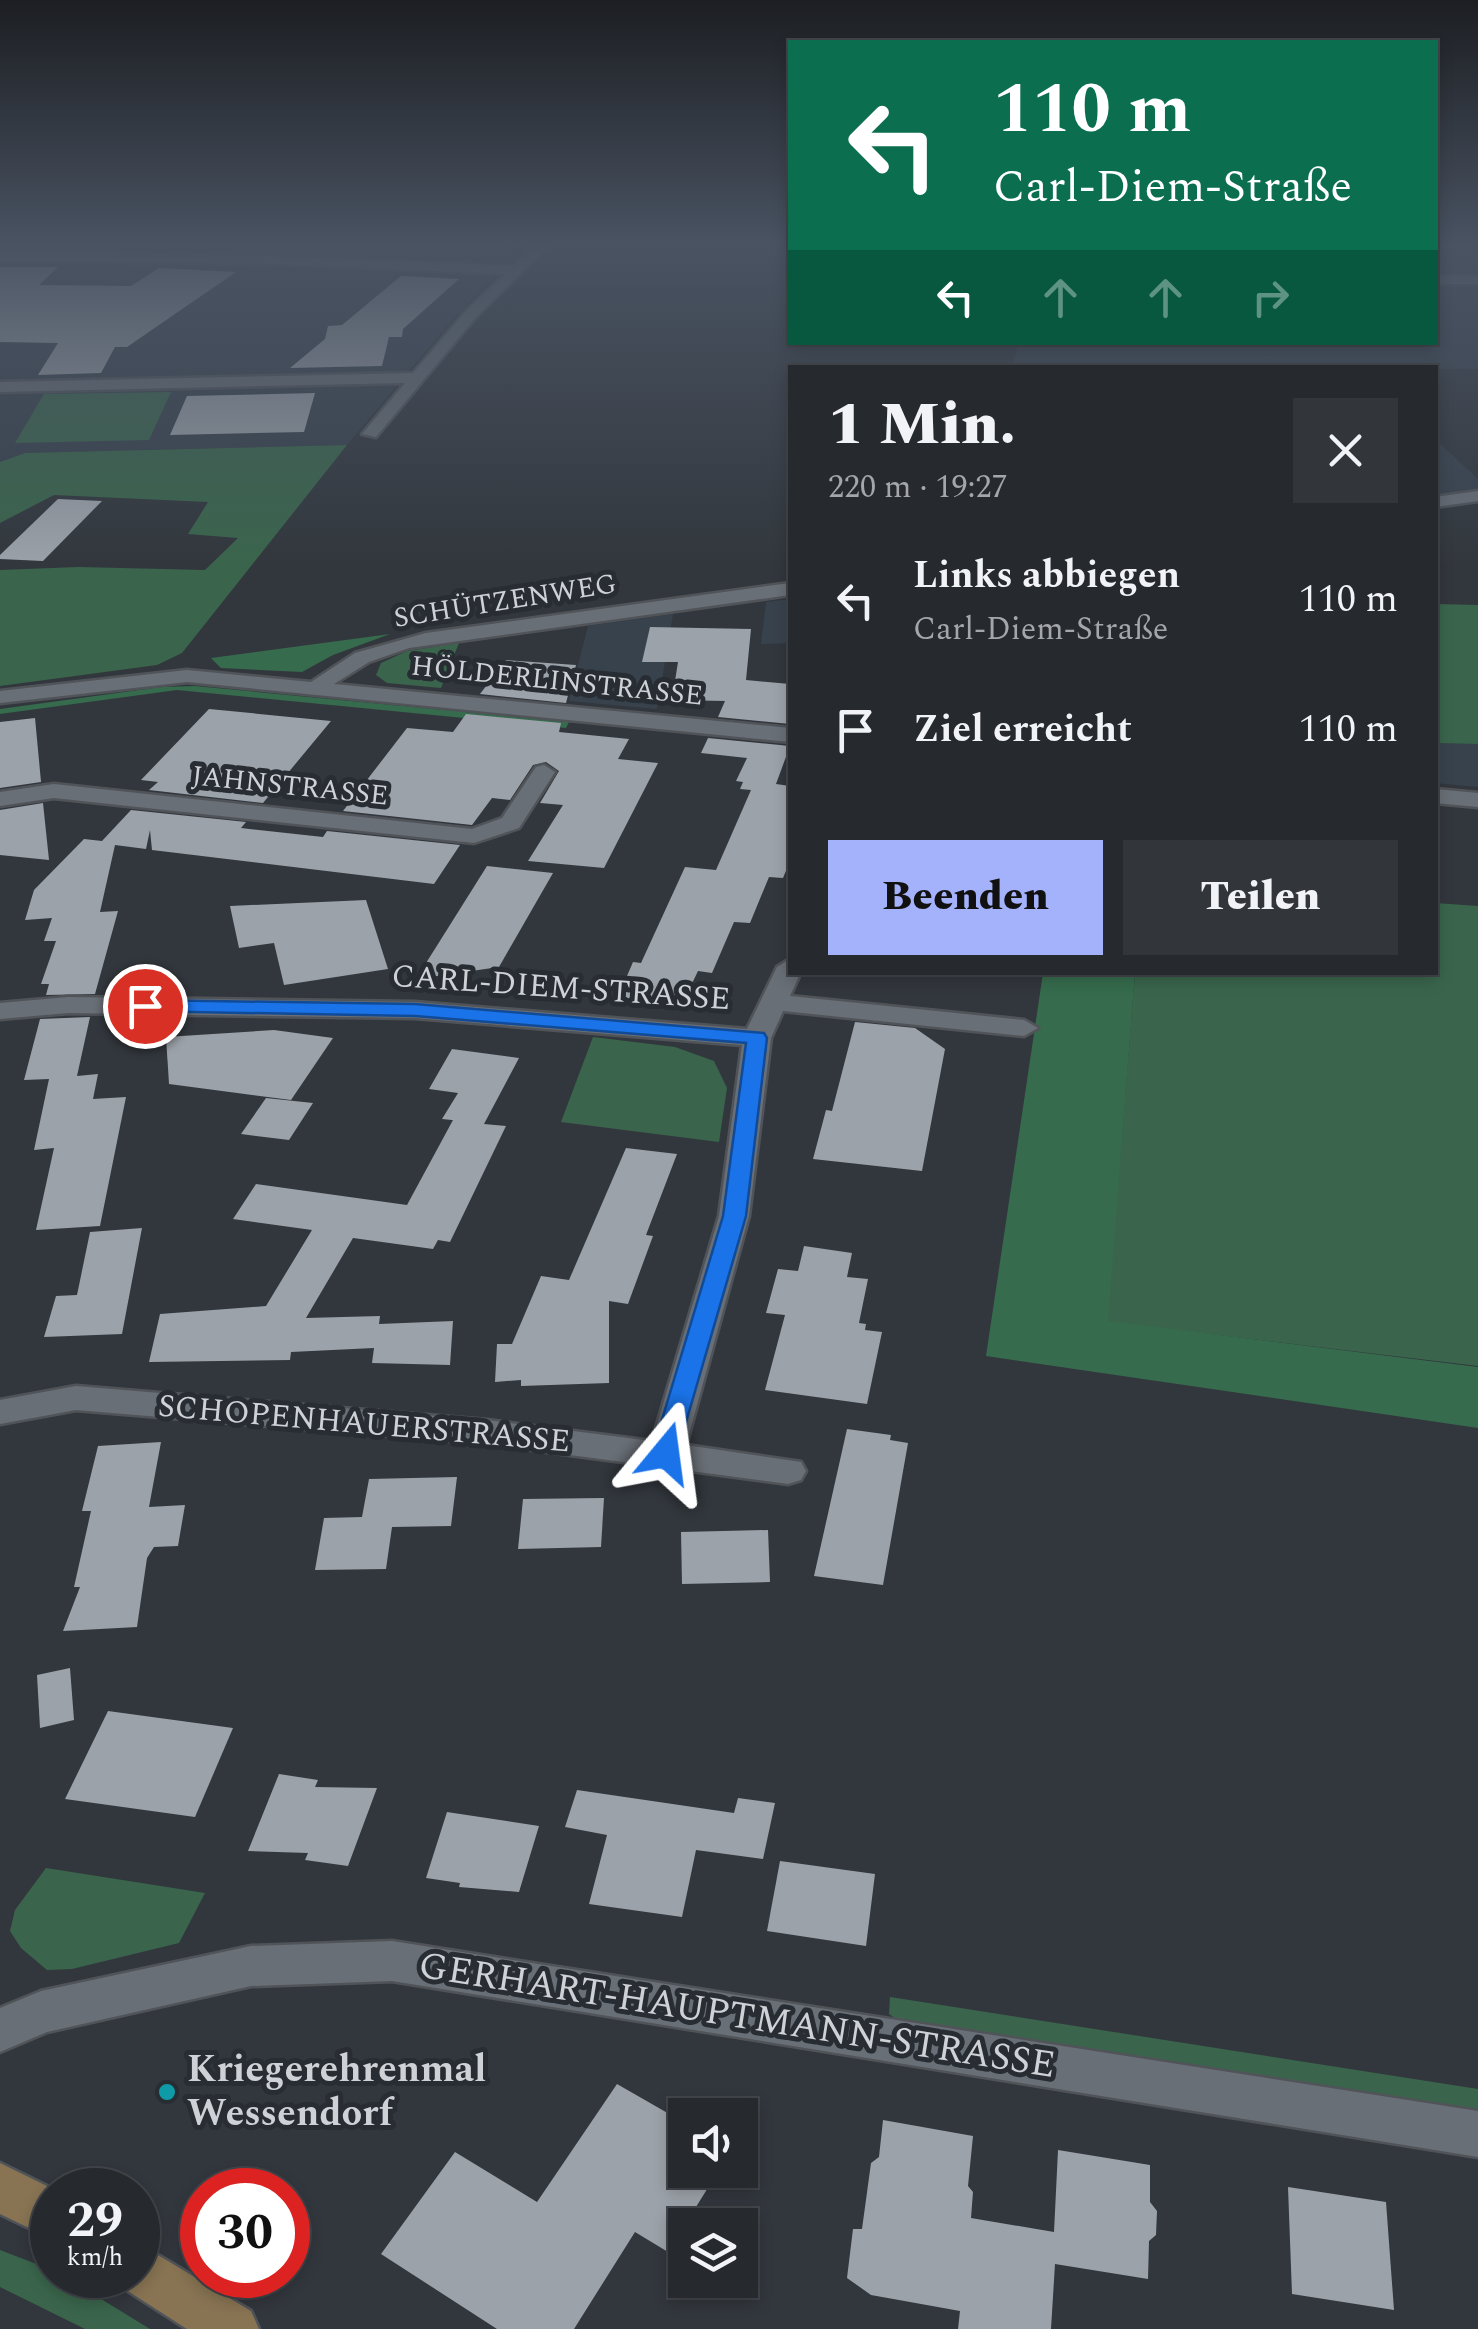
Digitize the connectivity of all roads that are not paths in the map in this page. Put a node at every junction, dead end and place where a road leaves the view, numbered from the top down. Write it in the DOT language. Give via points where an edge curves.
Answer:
graph roads {
  1 [pos="439,351"];
  2 [pos="416,378"];
  3 [pos="0,387"];
  4 [pos="370,434"];
  5 [pos="1478,496"];
  6 [pos="1438,502"];
  7 [pos="788,589"];
  8 [pos="318,687"];
  9 [pos="0,696"];
  10 [pos="788,735"];
  11 [pos="544,772"];
  12 [pos="1438,796"];
  13 [pos="0,798"];
  14 [pos="1478,800"];
  15 [pos="788,970"];
  16 [pos="774,1002"];
  17 [pos="0,1011"];
  18 [pos="1024,1028"];
  19 [pos="757,1038"];
  20 [pos="0,1412"];
  21 [pos="666,1453"];
  22 [pos="788,1470"];
  23 [pos="0,2031"];
  24 [pos="1478,2134"];
  25 [pos="0,2187"];
  26 [pos="30,2203"];
  27 [pos="160,2282"];
  28 [pos="232,2329"];
  1 -- 2 [label="street"];
  2 -- 3 [label="street"];
  2 -- 4 [label="street"];
  5 -- 6 [label="street"];
  7 -- 8 [label="street, SCHÜTZENWEG" via="390,646 344,664"];
  8 -- 9 [label="street" via="187,676"];
  8 -- 10 [label="street, HÖLDERLINSTRASSE"];
  11 -- 13 [label="street, JAHNSTRASSE" via="512,823 474,836 54,792"];
  12 -- 14 [label="street"];
  15 -- 16 [label="street"];
  16 -- 18 [label="street"];
  16 -- 19 [label="street"];
  17 -- 19 [label="street, CARL-DIEM-STRASSE" via="68,1005 415,1010"];
  19 -- 21 [label="street" via="734,1216"];
  20 -- 21 [label="street, SCHOPENHAUERSTRASSE" via="76,1398"];
  21 -- 22 [label="street, SCHOPENHAUERSTRASSE"];
  23 -- 24 [label="street, GERHART-HAUPTMANN-STRASSE" via="41,2012 251,1966 392,1961"];
  25 -- 26 [label="street"];
  27 -- 28 [label="street"];
}
